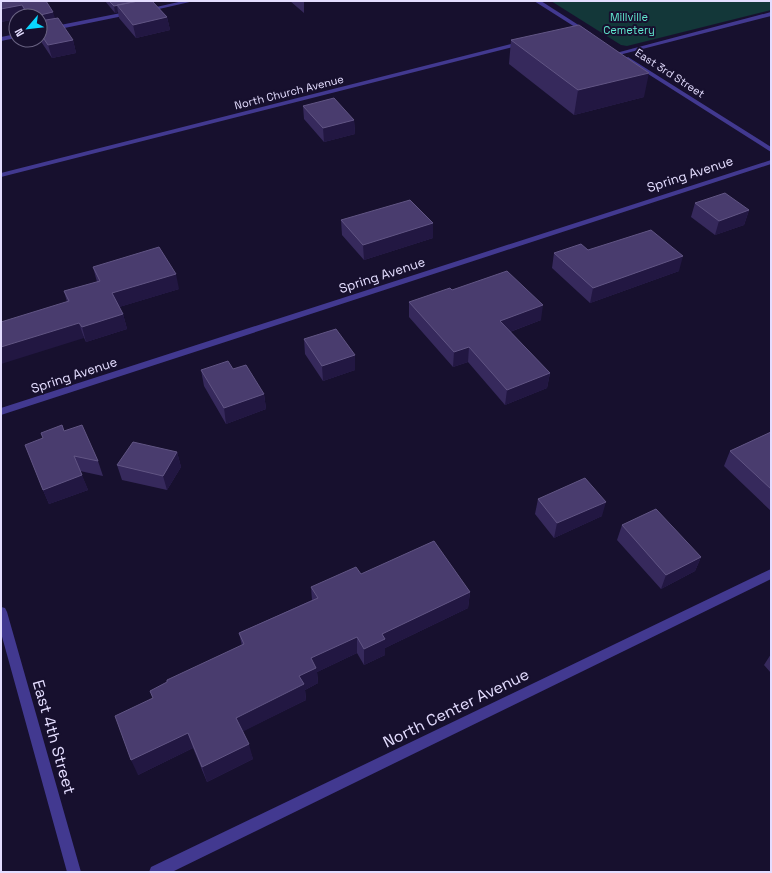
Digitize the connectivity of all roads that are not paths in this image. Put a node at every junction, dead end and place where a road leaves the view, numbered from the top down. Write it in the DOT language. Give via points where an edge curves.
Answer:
graph roads {
  1 [pos="192,1"];
  2 [pos="537,1"];
  3 [pos="771,14"];
  4 [pos="48,29"];
  5 [pos="581,29"];
  6 [pos="573,31"];
  7 [pos="594,37"];
  8 [pos="527,42"];
  9 [pos="613,49"];
  10 [pos="619,53"];
  11 [pos="771,150"];
  12 [pos="771,162"];
  13 [pos="1,175"];
  14 [pos="1,412"];
  15 [pos="771,574"];
  16 [pos="1,612"];
  17 [pos="74,872"];
  18 [pos="156,872"];
  1 -- 4 [label="street"];
  2 -- 5 [label="street"];
  3 -- 10 [label="street"];
  5 -- 6 [label="street"];
  5 -- 7 [label="street"];
  8 -- 13 [label="street, North Church Avenue"];
  9 -- 10 [label="street, East 3rd Street"];
  10 -- 11 [label="street, East 3rd Street"];
  12 -- 14 [label="street, Spring Avenue"];
  15 -- 18 [label="street, North Center Avenue"];
  16 -- 17 [label="street, East 4th Street"];
}
